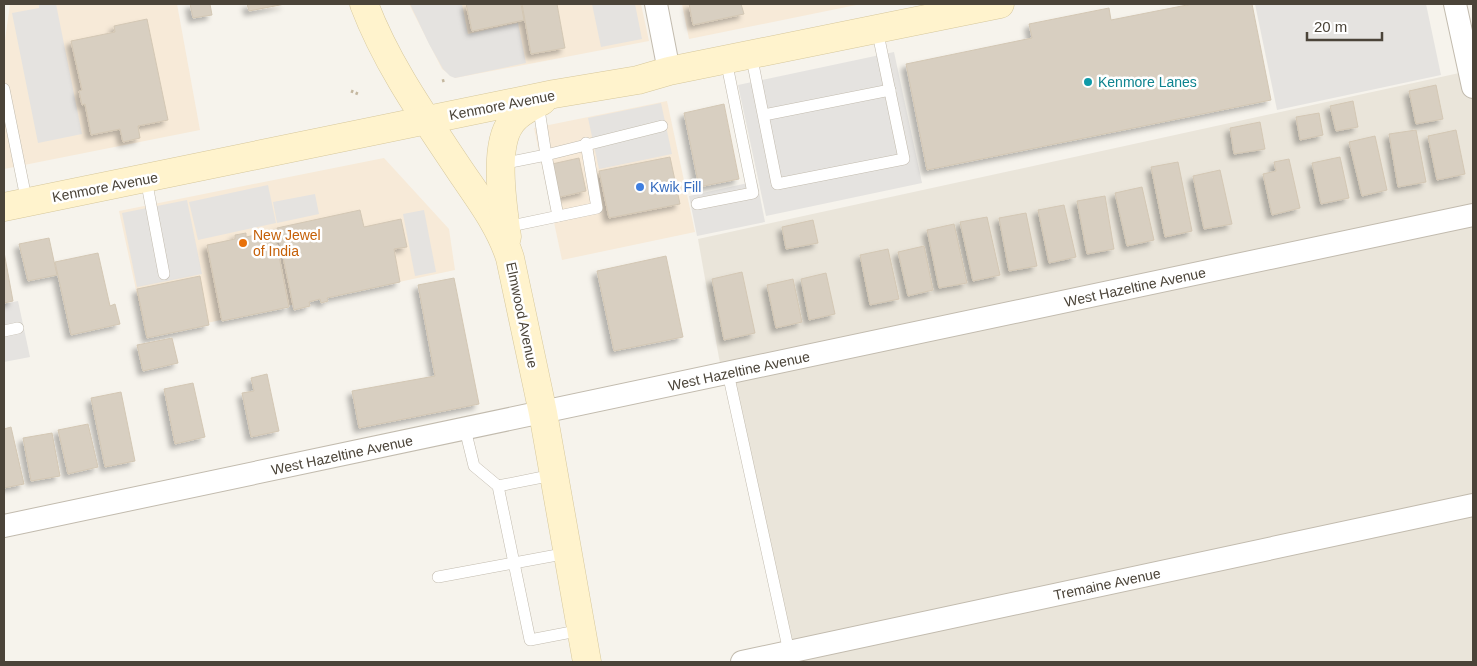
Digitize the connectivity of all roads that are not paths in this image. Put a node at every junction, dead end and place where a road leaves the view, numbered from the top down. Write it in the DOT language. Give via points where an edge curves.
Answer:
graph roads {
  1 [pos="364,4"];
  2 [pos="656,4"];
  3 [pos="1000,4"];
  4 [pos="1455,4"];
  5 [pos="971,7"];
  6 [pos="877,28"];
  7 [pos="739,57"];
  8 [pos="669,71"];
  9 [pos="1473,87"];
  10 [pos="4,89"];
  11 [pos="890,90"];
  12 [pos="546,99"];
  13 [pos="764,115"];
  14 [pos="427,120"];
  15 [pos="662,126"];
  16 [pos="586,143"];
  17 [pos="546,155"];
  18 [pos="501,164"];
  19 [pos="146,179"];
  20 [pos="697,204"];
  21 [pos="15,205"];
  22 [pos="1473,215"];
  23 [pos="558,216"];
  24 [pos="506,227"];
  25 [pos="510,258"];
  26 [pos="164,274"];
  27 [pos="18,328"];
  28 [pos="4,331"];
  29 [pos="728,374"];
  30 [pos="543,413"];
  31 [pos="465,429"];
  32 [pos="553,474"];
  33 [pos="498,486"];
  34 [pos="1473,505"];
  35 [pos="4,526"];
  36 [pos="568,553"];
  37 [pos="514,563"];
  38 [pos="438,578"];
  39 [pos="582,630"];
  40 [pos="789,652"];
  41 [pos="587,662"];
  42 [pos="742,662"];
  1 -- 14 [label="street, Elmwood Avenue" via="398,76"];
  2 -- 8 [label="street"];
  3 -- 5 [label="street, Kenmore Avenue"];
  4 -- 9 [label="street"];
  5 -- 6 [label="street, Kenmore Avenue"];
  6 -- 7 [label="street, Kenmore Avenue"];
  6 -- 11 [label="lane"];
  7 -- 8 [label="street, Kenmore Avenue"];
  7 -- 13 [label="lane"];
  7 -- 20 [label="lane" via="753,193"];
  8 -- 12 [label="street, Kenmore Avenue"];
  10 -- 21 [label="lane"];
  11 -- 13 [label="lane"];
  11 -- 13 [label="lane" via="904,159 894,161 778,184"];
  12 -- 14 [label="street, Kenmore Avenue"];
  12 -- 17 [label="lane"];
  12 -- 18 [label="street" via="511,122 504,135"];
  14 -- 19 [label="street, Kenmore Avenue"];
  14 -- 25 [label="street, Elmwood Avenue" via="498,227"];
  15 -- 16 [label="lane"];
  16 -- 17 [label="lane"];
  16 -- 23 [label="lane" via="597,208"];
  17 -- 18 [label="lane"];
  17 -- 23 [label="lane"];
  18 -- 24 [label="street"];
  19 -- 21 [label="street, Kenmore Avenue"];
  19 -- 26 [label="lane"];
  22 -- 29 [label="street, West Hazeltine Avenue"];
  23 -- 24 [label="lane"];
  24 -- 25 [label="street"];
  25 -- 30 [label="street, Elmwood Avenue"];
  27 -- 28 [label="lane"];
  29 -- 30 [label="street, West Hazeltine Avenue"];
  29 -- 40 [label="lane"];
  30 -- 31 [label="street, West Hazeltine Avenue"];
  30 -- 32 [label="street, Elmwood Avenue"];
  31 -- 33 [label="lane" via="474,466"];
  31 -- 35 [label="street, West Hazeltine Avenue"];
  32 -- 33 [label="lane"];
  32 -- 36 [label="street, Elmwood Avenue"];
  33 -- 37 [label="lane"];
  34 -- 40 [label="street, Tremaine Avenue"];
  36 -- 37 [label="lane"];
  36 -- 39 [label="street, Elmwood Avenue"];
  37 -- 38 [label="lane"];
  37 -- 39 [label="lane" via="530,640"];
  39 -- 41 [label="street, Elmwood Avenue"];
  40 -- 42 [label="street, Tremaine Avenue"];
}
